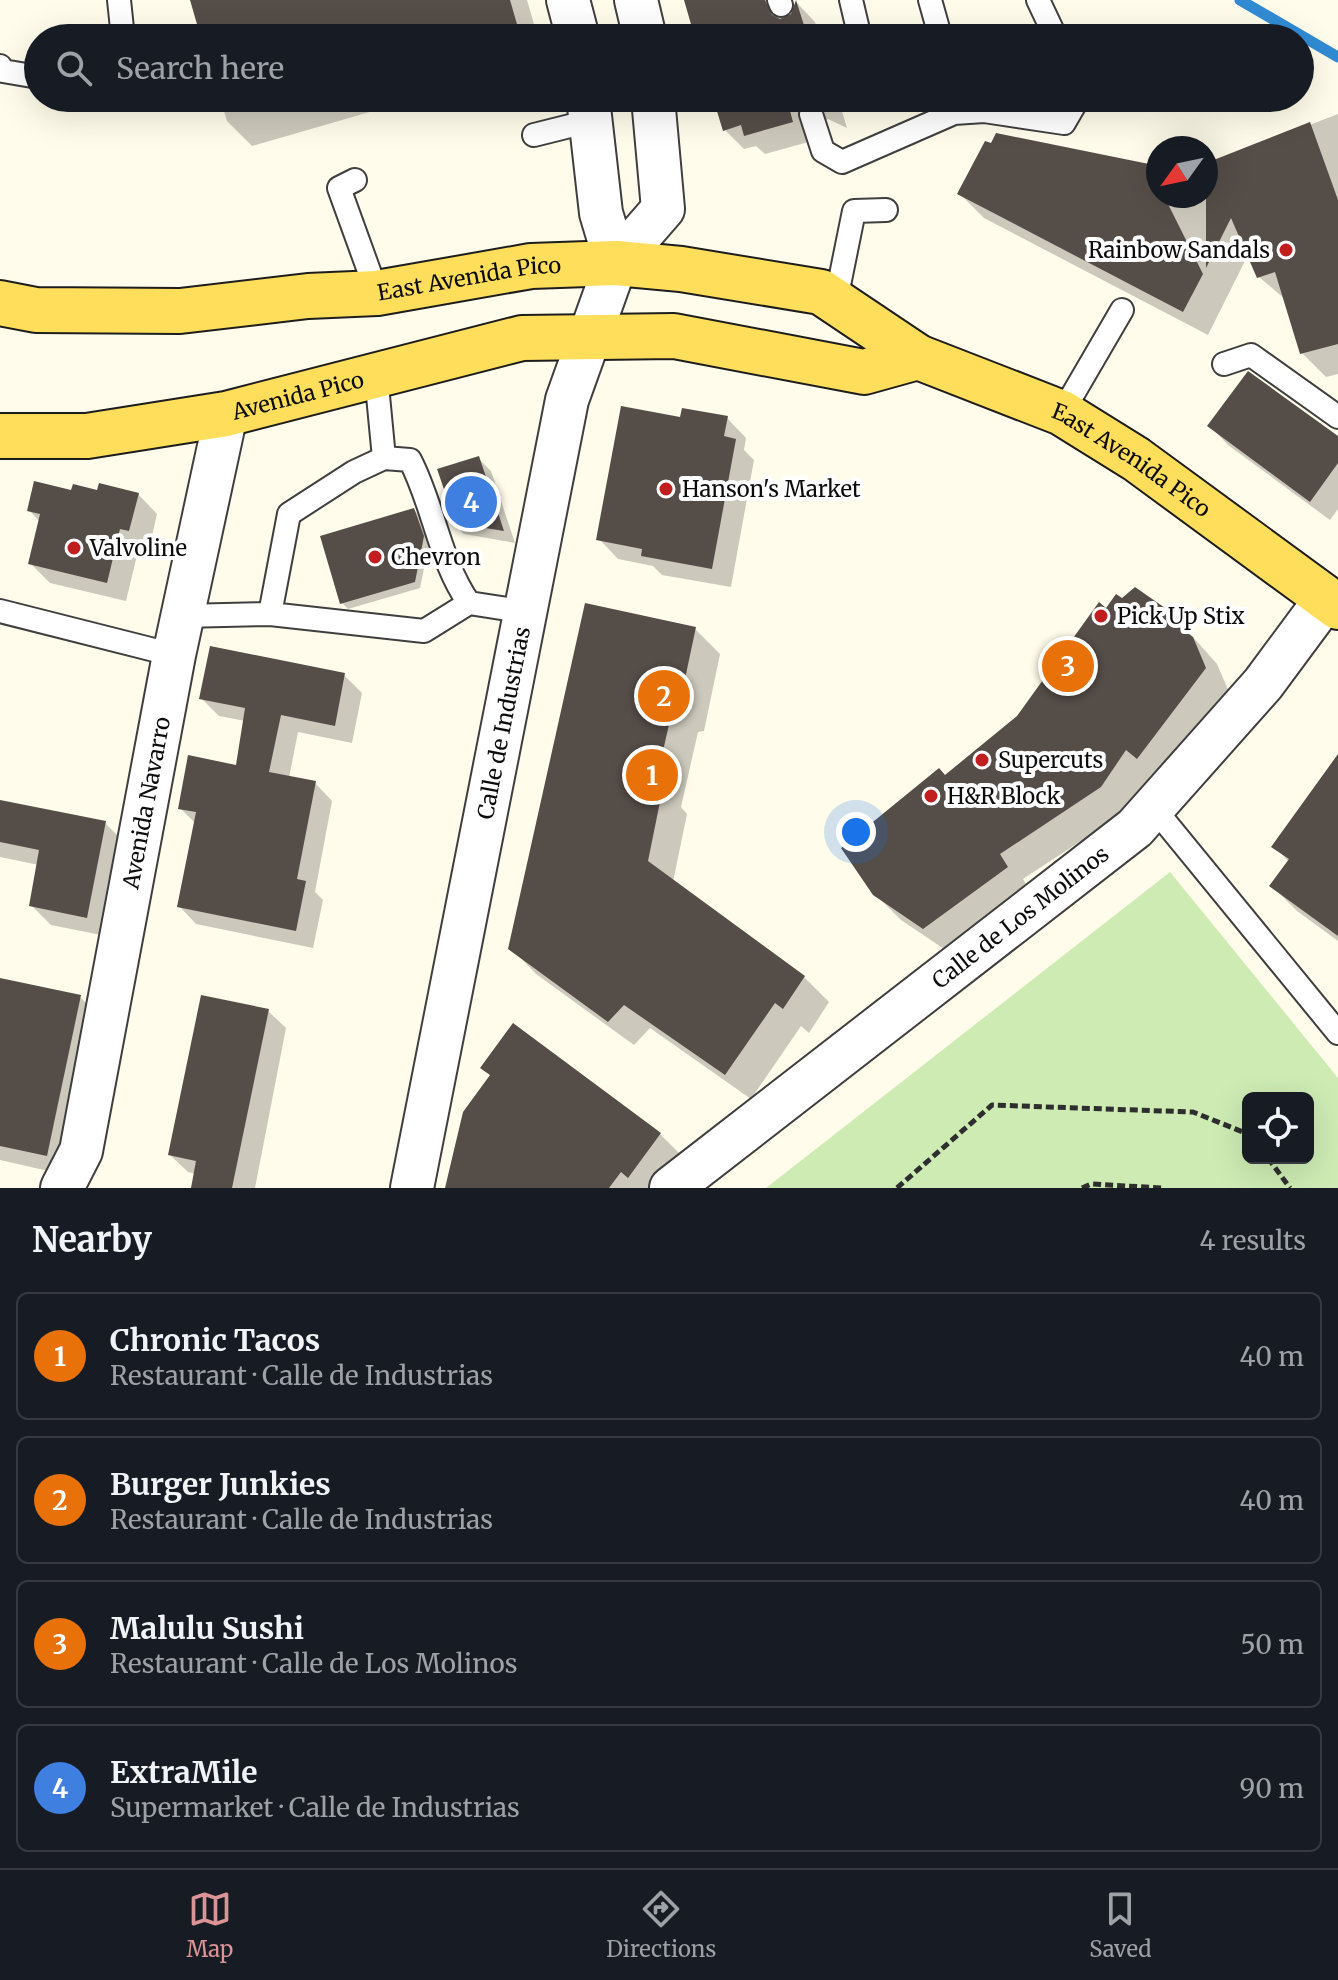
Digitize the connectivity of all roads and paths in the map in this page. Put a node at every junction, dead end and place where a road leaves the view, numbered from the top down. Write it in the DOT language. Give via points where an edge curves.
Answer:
graph roads {
  1 [pos="119,0"];
  2 [pos="568,0"];
  3 [pos="636,0"];
  4 [pos="851,0"];
  5 [pos="930,0"];
  6 [pos="1038,0"];
  7 [pos="122,24"];
  8 [pos="574,24"];
  9 [pos="642,24"];
  10 [pos="857,24"];
  11 [pos="937,24"];
  12 [pos="1049,24"];
  13 [pos="0,66"];
  14 [pos="24,75"];
  15 [pos="585,112"];
  16 [pos="589,112"];
  17 [pos="654,112"];
  18 [pos="969,112"];
  19 [pos="991,112"];
  20 [pos="1070,112"];
  21 [pos="811,114"];
  22 [pos="534,135"];
  23 [pos="355,180"];
  24 [pos="886,210"];
  25 [pos="616,263"];
  26 [pos="377,293"];
  27 [pos="836,300"];
  28 [pos="0,303"];
  29 [pos="1122,310"];
  30 [pos="593,334"];
  31 [pos="918,357"];
  32 [pos="1224,364"];
  33 [pos="376,375"];
  34 [pos="1062,413"];
  35 [pos="226,414"];
  36 [pos="1338,417"];
  37 [pos="0,436"];
  38 [pos="384,458"];
  39 [pos="469,603"];
  40 [pos="1332,603"];
  41 [pos="0,611"];
  42 [pos="527,612"];
  43 [pos="270,614"];
  44 [pos="178,635"];
  45 [pos="1153,807"];
  46 [pos="1338,1033"];
  47 [pos="1242,1132"];
  48 [pos="1272,1164"];
  49 [pos="62,1188"];
  50 [pos="412,1188"];
  51 [pos="671,1188"];
  52 [pos="897,1188"];
  53 [pos="1082,1188"];
  54 [pos="1162,1188"];
  55 [pos="1290,1188"];
  1 -- 7 [label="lane"];
  2 -- 8 [label="street"];
  3 -- 9 [label="street"];
  4 -- 10 [label="lane"];
  5 -- 11 [label="lane"];
  6 -- 12 [label="lane"];
  13 -- 14 [label="lane"];
  15 -- 22 [label="lane"];
  16 -- 25 [label="street" via="601,213"];
  17 -- 25 [label="street" via="663,209"];
  18 -- 21 [label="lane" via="954,113 842,162 823,151"];
  19 -- 20 [label="lane" via="1064,123"];
  23 -- 26 [label="lane" via="339,188"];
  24 -- 27 [label="lane" via="854,211"];
  25 -- 26 [label="main road, East Avenida Pico" via="531,266"];
  25 -- 27 [label="main road, East Avenida Pico" via="821,292"];
  25 -- 30 [label="street, Calle de Industrias"];
  26 -- 28 [label="main road, East Avenida Pico" via="180,311 36,310"];
  27 -- 31 [label="main road, East Avenida Pico"];
  29 -- 34 [label="lane"];
  30 -- 31 [label="main road" via="674,336 864,372"];
  30 -- 33 [label="main road, Avenida Pico" via="522,338"];
  30 -- 42 [label="street, Calle de Industrias" via="567,400"];
  31 -- 34 [label="main road, East Avenida Pico"];
  32 -- 36 [label="lane" via="1251,355"];
  33 -- 35 [label="main road, Avenida Pico"];
  33 -- 38 [label="lane"];
  34 -- 40 [label="main road, East Avenida Pico" via="1136,459"];
  35 -- 37 [label="main road, Avenida Pico" via="87,436"];
  35 -- 44 [label="street, Avenida Navarro"];
  38 -- 39 [label="lane" via="410,460 425,489 452,579"];
  38 -- 43 [label="lane" via="289,514"];
  39 -- 42 [label="lane"];
  39 -- 43 [label="lane" via="424,631"];
  40 -- 45 [label="street, Calle de Los Molinos"];
  41 -- 44 [label="lane"];
  42 -- 50 [label="street, Calle de Industrias"];
  43 -- 44 [label="lane"];
  44 -- 49 [label="street, Avenida Navarro" via="81,1151"];
  45 -- 46 [label="lane"];
  45 -- 51 [label="street, Calle de Los Molinos" via="1122,838"];
  47 -- 52 [label="path" via="1193,1112 992,1105"];
  48 -- 55 [label="path"];
  53 -- 54 [label="path"];
}
